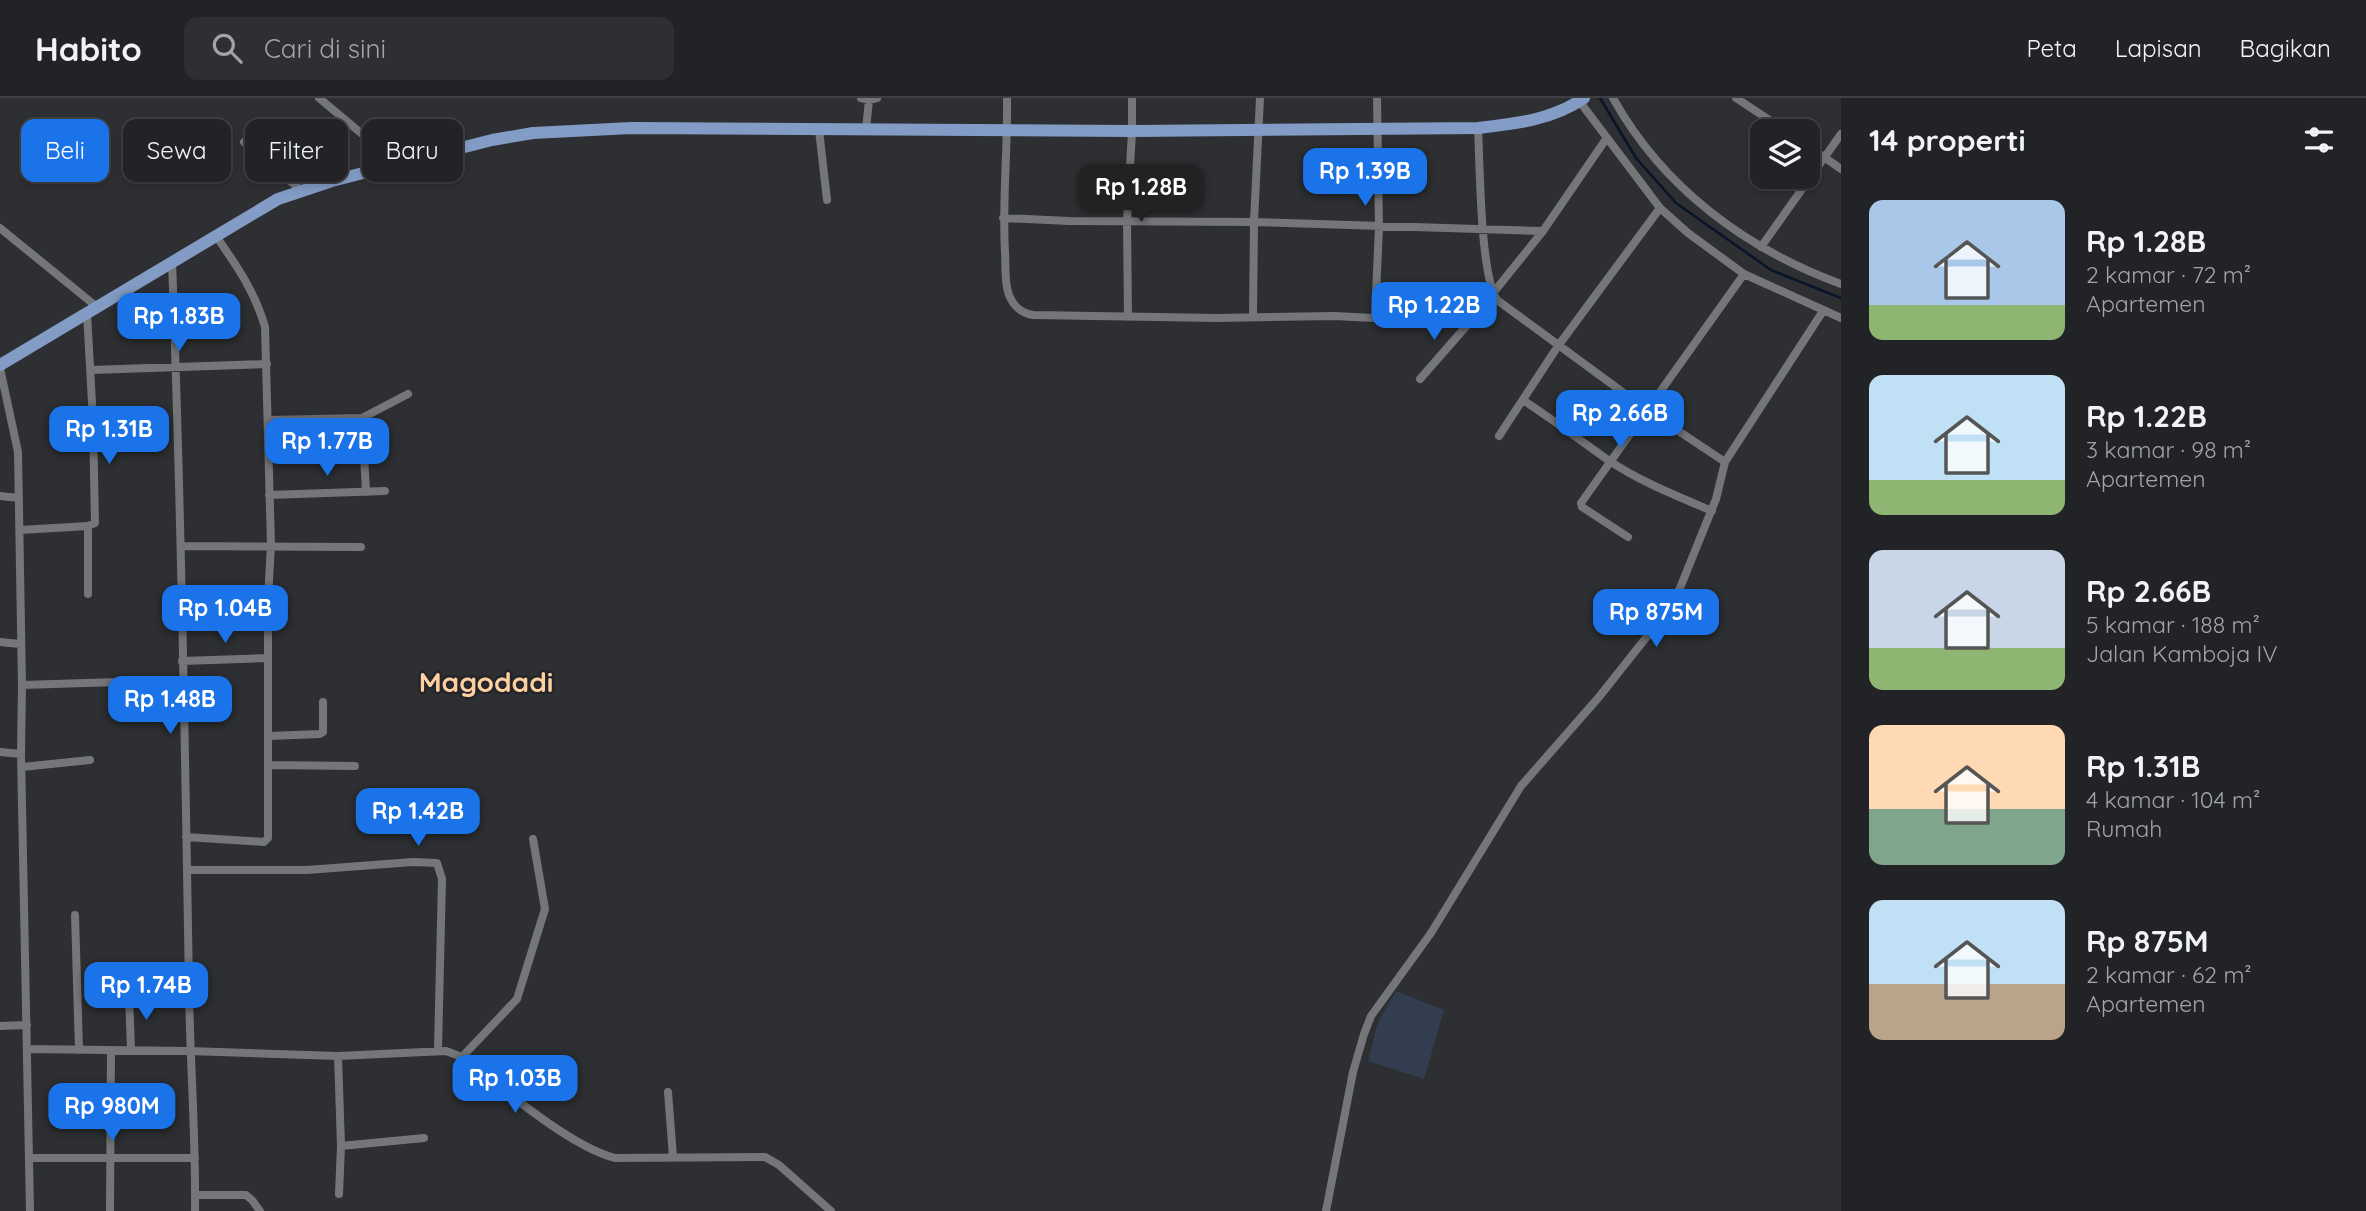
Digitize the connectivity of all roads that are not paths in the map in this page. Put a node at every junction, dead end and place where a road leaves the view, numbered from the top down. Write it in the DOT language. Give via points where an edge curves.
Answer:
graph roads {
  1 [pos="319,98"];
  2 [pos="1007,98"];
  3 [pos="1132,98"];
  4 [pos="1260,98"];
  5 [pos="1377,98"];
  6 [pos="1613,98"];
  7 [pos="1736,98"];
  8 [pos="869,99"];
  9 [pos="1581,99"];
  10 [pos="1768,119"];
  11 [pos="1478,128"];
  12 [pos="866,129"];
  13 [pos="1007,129"];
  14 [pos="1259,129"];
  15 [pos="1379,129"];
  16 [pos="819,130"];
  17 [pos="1132,131"];
  18 [pos="362,133"];
  19 [pos="1841,134"];
  20 [pos="1606,139"];
  21 [pos="244,142"];
  22 [pos="463,147"];
  23 [pos="1820,154"];
  24 [pos="1825,157"];
  25 [pos="1841,169"];
  26 [pos="362,173"];
  27 [pos="301,190"];
  28 [pos="827,200"];
  29 [pos="1660,208"];
  30 [pos="1003,218"];
  31 [pos="1127,221"];
  32 [pos="1254,222"];
  33 [pos="1379,226"];
  34 [pos="0,228"];
  35 [pos="1483,228"];
  36 [pos="1543,231"];
  37 [pos="216,236"];
  38 [pos="1761,247"];
  39 [pos="172,261"];
  40 [pos="1744,274"];
  41 [pos="1841,284"];
  42 [pos="1494,295"];
  43 [pos="92,310"];
  44 [pos="1823,312"];
  45 [pos="1128,317"];
  46 [pos="1253,317"];
  47 [pos="1375,318"];
  48 [pos="1841,318"];
  49 [pos="1469,323"];
  50 [pos="1559,346"];
  51 [pos="267,364"];
  52 [pos="0,366"];
  53 [pos="176,367"];
  54 [pos="91,370"];
  55 [pos="1420,379"];
  56 [pos="408,394"];
  57 [pos="1524,400"];
  58 [pos="1647,410"];
  59 [pos="362,418"];
  60 [pos="269,420"];
  61 [pos="1499,436"];
  62 [pos="1610,461"];
  63 [pos="1725,462"];
  64 [pos="385,491"];
  65 [pos="366,492"];
  66 [pos="269,495"];
  67 [pos="0,496"];
  68 [pos="19,498"];
  69 [pos="1712,511"];
  70 [pos="88,526"];
  71 [pos="20,530"];
  72 [pos="1628,537"];
  73 [pos="271,545"];
  74 [pos="181,546"];
  75 [pos="360,547"];
  76 [pos="88,594"];
  77 [pos="268,598"];
  78 [pos="182,602"];
  79 [pos="0,642"];
  80 [pos="20,644"];
  81 [pos="268,658"];
  82 [pos="182,661"];
  83 [pos="182,680"];
  84 [pos="22,685"];
  85 [pos="323,702"];
  86 [pos="269,736"];
  87 [pos="0,752"];
  88 [pos="21,754"];
  89 [pos="90,760"];
  90 [pos="269,765"];
  91 [pos="355,766"];
  92 [pos="22,767"];
  93 [pos="187,837"];
  94 [pos="533,839"];
  95 [pos="187,870"];
  96 [pos="75,915"];
  97 [pos="130,995"];
  98 [pos="27,1025"];
  99 [pos="0,1026"];
  100 [pos="27,1049"];
  101 [pos="79,1050"];
  102 [pos="111,1050"];
  103 [pos="131,1050"];
  104 [pos="189,1051"];
  105 [pos="438,1051"];
  106 [pos="338,1056"];
  107 [pos="462,1057"];
  108 [pos="668,1092"];
  109 [pos="424,1138"];
  110 [pos="341,1146"];
  111 [pos="673,1157"];
  112 [pos="29,1158"];
  113 [pos="110,1158"];
  114 [pos="195,1158"];
  115 [pos="339,1194"];
  116 [pos="195,1195"];
  117 [pos="30,1211"];
  118 [pos="110,1211"];
  119 [pos="195,1211"];
  120 [pos="260,1211"];
  121 [pos="831,1211"];
  122 [pos="1326,1211"];
  1 -- 18 [label="street"];
  2 -- 13 [label="street"];
  3 -- 17 [label="street"];
  4 -- 14 [label="street"];
  5 -- 15 [label="street"];
  6 -- 38 [label="street" via="1684,191"];
  7 -- 10 [label="street"];
  8 -- 12 [label="street"];
  9 -- 11 [label="main road" via="1545,117"];
  9 -- 20 [label="street"];
  11 -- 15 [label="main road"];
  11 -- 35 [label="street"];
  12 -- 13 [label="main road"];
  12 -- 16 [label="main road"];
  13 -- 17 [label="main road"];
  13 -- 30 [label="street"];
  14 -- 15 [label="main road"];
  14 -- 17 [label="main road"];
  14 -- 32 [label="street"];
  15 -- 33 [label="street"];
  16 -- 22 [label="main road" via="573,130"];
  16 -- 28 [label="street"];
  17 -- 31 [label="street"];
  19 -- 24 [label="street"];
  20 -- 29 [label="street"];
  20 -- 36 [label="street"];
  21 -- 27 [label="street"];
  23 -- 24 [label="street"];
  24 -- 25 [label="street"];
  24 -- 38 [label="street"];
  26 -- 27 [label="main road"];
  27 -- 37 [label="main road"];
  29 -- 40 [label="street"];
  29 -- 50 [label="street"];
  30 -- 31 [label="street"];
  30 -- 45 [label="street" via="1007,286 1017,309 1033,315"];
  31 -- 32 [label="street"];
  31 -- 45 [label="street"];
  32 -- 33 [label="street"];
  32 -- 46 [label="street"];
  33 -- 35 [label="street"];
  33 -- 47 [label="street"];
  34 -- 43 [label="street"];
  35 -- 36 [label="street"];
  35 -- 42 [label="street"];
  36 -- 42 [label="street"];
  37 -- 39 [label="main road"];
  37 -- 51 [label="street" via="259,304"];
  38 -- 41 [label="street"];
  39 -- 43 [label="main road"];
  39 -- 53 [label="street"];
  40 -- 44 [label="street"];
  40 -- 58 [label="street"];
  42 -- 49 [label="street"];
  42 -- 50 [label="street"];
  43 -- 52 [label="main road"];
  43 -- 54 [label="street"];
  44 -- 48 [label="street"];
  44 -- 63 [label="street"];
  45 -- 46 [label="street"];
  46 -- 47 [label="street"];
  47 -- 49 [label="street"];
  49 -- 55 [label="street"];
  50 -- 57 [label="street"];
  50 -- 58 [label="street"];
  51 -- 53 [label="street"];
  51 -- 60 [label="street"];
  52 -- 68 [label="street" via="18,452"];
  53 -- 54 [label="street"];
  53 -- 74 [label="street"];
  54 -- 70 [label="street" via="96,520"];
  56 -- 59 [label="street"];
  57 -- 61 [label="street"];
  57 -- 62 [label="street"];
  58 -- 62 [label="street"];
  58 -- 63 [label="street"];
  59 -- 60 [label="street"];
  59 -- 65 [label="street"];
  60 -- 66 [label="street"];
  62 -- 69 [label="street"];
  62 -- 72 [label="street" via="1580,504"];
  63 -- 69 [label="street"];
  64 -- 65 [label="street"];
  65 -- 66 [label="street"];
  66 -- 73 [label="street"];
  67 -- 68 [label="street"];
  68 -- 71 [label="street"];
  69 -- 122 [label="street" via="1668,610 1521,786 1431,933 1371,1016 1353,1072"];
  70 -- 71 [label="street"];
  70 -- 76 [label="street"];
  71 -- 80 [label="street"];
  73 -- 74 [label="street"];
  73 -- 75 [label="street"];
  73 -- 77 [label="street"];
  74 -- 78 [label="street"];
  77 -- 78 [label="street"];
  77 -- 81 [label="street"];
  78 -- 82 [label="street"];
  79 -- 80 [label="street"];
  80 -- 84 [label="street"];
  81 -- 82 [label="street"];
  81 -- 86 [label="street"];
  82 -- 83 [label="street"];
  83 -- 84 [label="street"];
  83 -- 93 [label="street"];
  84 -- 88 [label="street"];
  85 -- 86 [label="street" via="320,734"];
  86 -- 90 [label="street"];
  87 -- 88 [label="street"];
  88 -- 92 [label="street"];
  89 -- 92 [label="street"];
  90 -- 91 [label="street"];
  90 -- 93 [label="street" via="265,842"];
  92 -- 98 [label="street"];
  93 -- 95 [label="street"];
  94 -- 107 [label="street" via="545,909 517,999"];
  95 -- 104 [label="street"];
  95 -- 105 [label="street" via="437,863 442,879"];
  96 -- 101 [label="street"];
  97 -- 103 [label="street"];
  98 -- 99 [label="street"];
  98 -- 100 [label="street"];
  100 -- 101 [label="street"];
  100 -- 112 [label="street"];
  101 -- 102 [label="street"];
  102 -- 103 [label="street"];
  102 -- 113 [label="street"];
  103 -- 104 [label="street"];
  104 -- 106 [label="street"];
  104 -- 114 [label="street"];
  105 -- 106 [label="street"];
  105 -- 107 [label="street"];
  106 -- 110 [label="street"];
  107 -- 111 [label="street" via="563,1132 606,1156"];
  108 -- 111 [label="street"];
  109 -- 110 [label="street"];
  110 -- 115 [label="street"];
  111 -- 121 [label="street" via="765,1157"];
  112 -- 113 [label="street"];
  112 -- 117 [label="street"];
  113 -- 114 [label="street"];
  113 -- 118 [label="street"];
  114 -- 116 [label="street"];
  116 -- 119 [label="street"];
  116 -- 120 [label="street" via="246,1195"];
}
